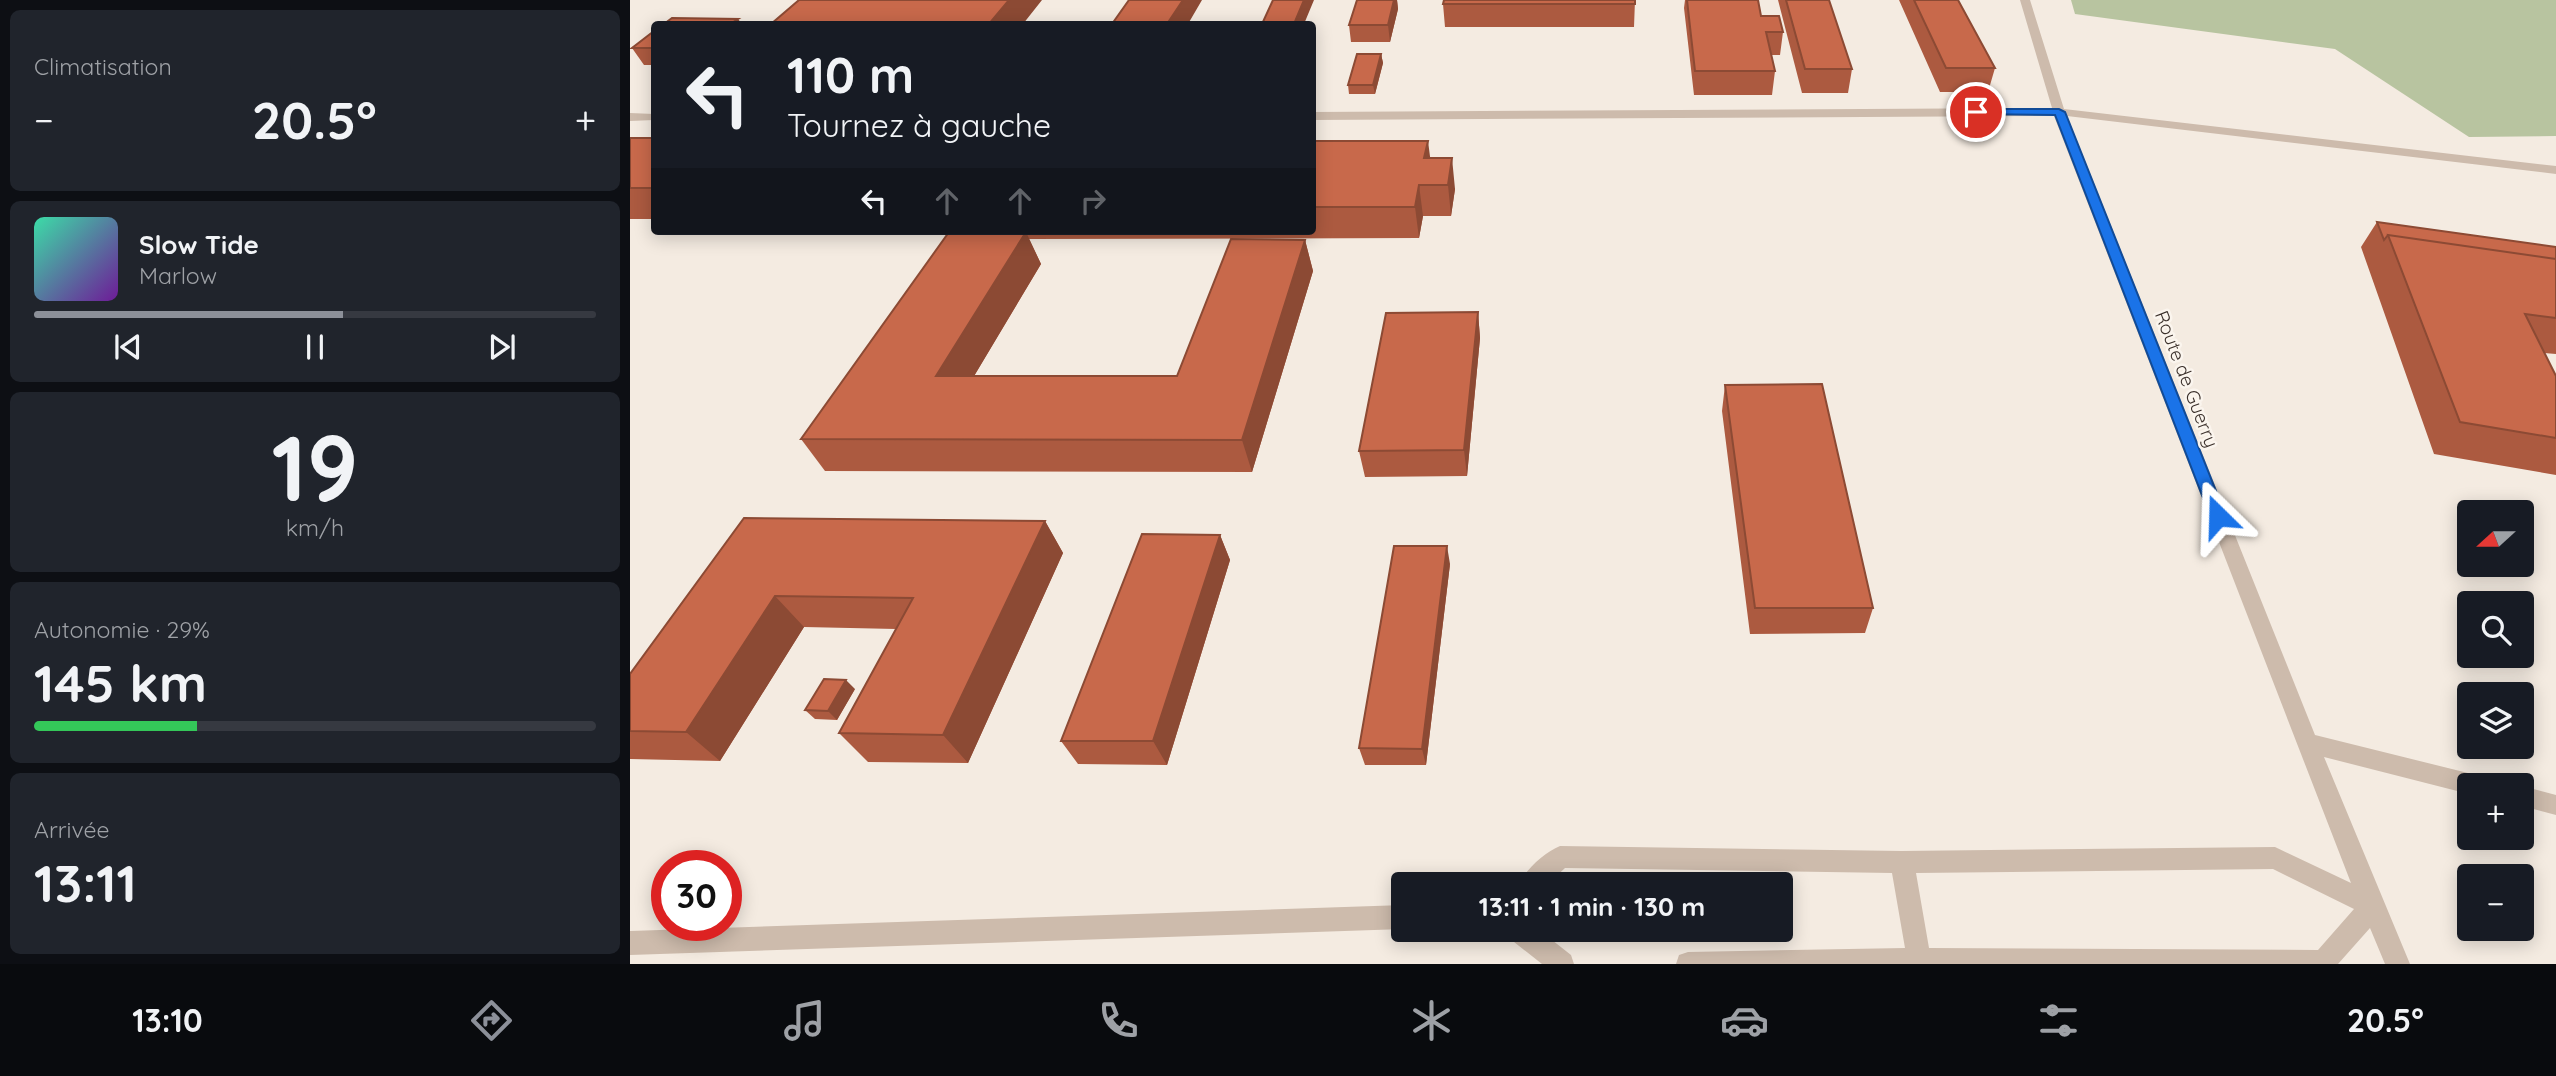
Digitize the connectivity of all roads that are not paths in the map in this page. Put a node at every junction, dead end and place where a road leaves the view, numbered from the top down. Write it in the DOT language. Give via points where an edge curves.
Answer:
graph roads {
  1 [pos="2025,0"];
  2 [pos="2059,112"];
  3 [pos="1316,116"];
  4 [pos="630,117"];
  5 [pos="651,117"];
  6 [pos="2556,170"];
  7 [pos="2307,743"];
  8 [pos="2457,780"];
  9 [pos="2534,799"];
  10 [pos="2556,805"];
  11 [pos="1902,862"];
  12 [pos="1544,872"];
  13 [pos="2373,906"];
  14 [pos="1391,917"];
  15 [pos="1534,942"];
  16 [pos="630,943"];
  17 [pos="1919,962"];
  18 [pos="1562,964"];
  19 [pos="1688,964"];
  20 [pos="2398,964"];
  1 -- 2 [label="street, Route de Guerry"];
  2 -- 3 [label="street"];
  2 -- 6 [label="street"];
  2 -- 7 [label="street, Route de Guerry"];
  4 -- 5 [label="street"];
  7 -- 8 [label="street"];
  7 -- 13 [label="street, Route de Guerry"];
  9 -- 10 [label="street"];
  11 -- 12 [label="street" via="1560,857"];
  11 -- 13 [label="street" via="2274,858"];
  11 -- 17 [label="street"];
  13 -- 17 [label="street" via="2323,962"];
  13 -- 20 [label="street, Route de Guerry"];
  14 -- 16 [label="street"];
  15 -- 18 [label="street"];
  17 -- 19 [label="street"];
}
